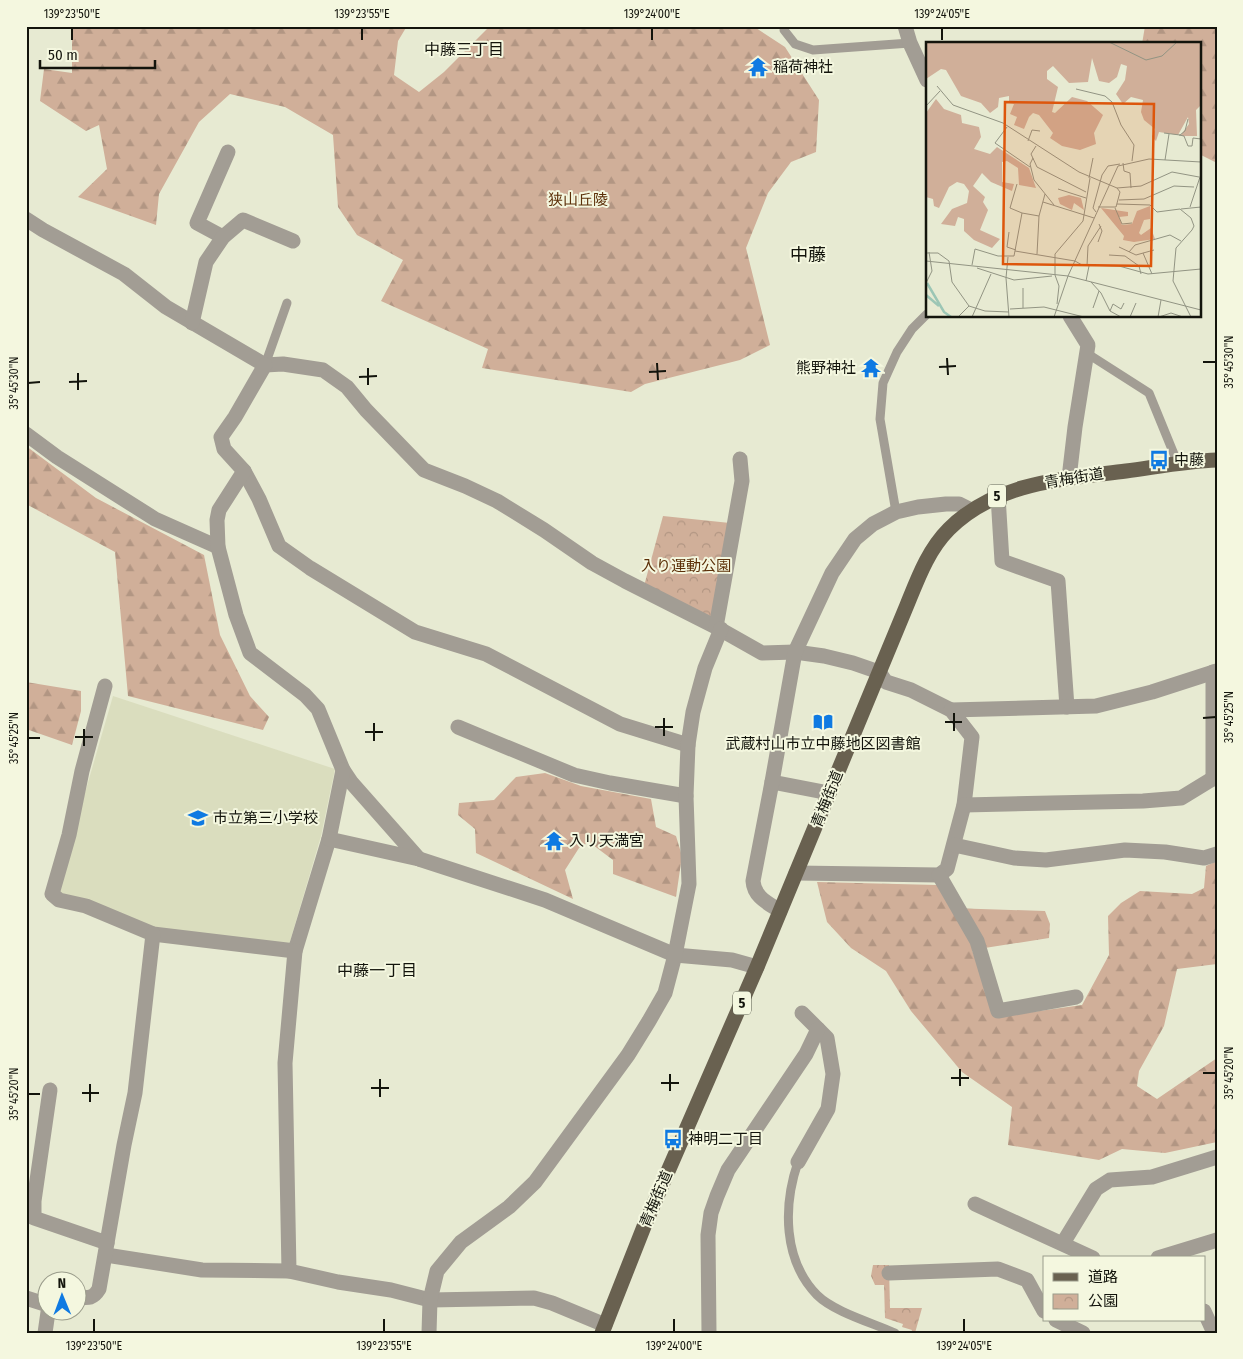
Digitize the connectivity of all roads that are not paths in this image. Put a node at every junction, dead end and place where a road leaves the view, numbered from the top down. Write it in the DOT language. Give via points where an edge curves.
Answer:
graph roads {
  1 [pos="905,26"];
  2 [pos="784,30"];
  3 [pos="910,44"];
  4 [pos="926,78"];
  5 [pos="228,152"];
  6 [pos="26,219"];
  7 [pos="223,237"];
  8 [pos="292,241"];
  9 [pos="287,303"];
  10 [pos="926,315"];
  11 [pos="1071,318"];
  12 [pos="192,323"];
  13 [pos="1088,354"];
  14 [pos="265,365"];
  15 [pos="26,434"];
  16 [pos="740,459"];
  17 [pos="1217,460"];
  18 [pos="1178,464"];
  19 [pos="244,471"];
  20 [pos="1069,478"];
  21 [pos="998,496"];
  22 [pos="971,510"];
  23 [pos="896,512"];
  24 [pos="218,546"];
  25 [pos="718,628"];
  26 [pos="795,652"];
  27 [pos="1215,671"];
  28 [pos="878,672"];
  29 [pos="106,686"];
  30 [pos="1067,707"];
  31 [pos="951,710"];
  32 [pos="458,727"];
  33 [pos="688,745"];
  34 [pos="343,770"];
  35 [pos="1215,778"];
  36 [pos="772,782"];
  37 [pos="829,793"];
  38 [pos="686,796"];
  39 [pos="964,805"];
  40 [pos="329,839"];
  41 [pos="954,845"];
  42 [pos="1217,854"];
  43 [pos="419,859"];
  44 [pos="796,873"];
  45 [pos="939,875"];
  46 [pos="780,911"];
  47 [pos="153,934"];
  48 [pos="295,951"];
  49 [pos="675,955"];
  50 [pos="757,967"];
  51 [pos="1076,997"];
  52 [pos="802,1014"];
  53 [pos="818,1029"];
  54 [pos="50,1090"];
  55 [pos="1217,1157"];
  56 [pos="798,1162"];
  57 [pos="975,1204"];
  58 [pos="1217,1240"];
  59 [pos="1063,1243"];
  60 [pos="106,1249"];
  61 [pos="1178,1255"];
  62 [pos="1089,1256"];
  63 [pos="289,1271"];
  64 [pos="889,1273"];
  65 [pos="26,1298"];
  66 [pos="88,1298"];
  67 [pos="430,1300"];
  68 [pos="38,1302"];
  69 [pos="1043,1309"];
  70 [pos="1206,1316"];
  71 [pos="1060,1322"];
  72 [pos="605,1330"];
  73 [pos="429,1333"];
  74 [pos="709,1333"];
  75 [pos="896,1333"];
  76 [pos="1082,1333"];
  77 [pos="1214,1333"];
  1 -- 3 [label="street"];
  2 -- 3 [label="lane" via="795,44 812,50"];
  3 -- 4 [label="street"];
  5 -- 7 [label="street" via="197,223"];
  6 -- 12 [label="street" via="124,274"];
  7 -- 8 [label="street" via="243,220"];
  7 -- 12 [label="street" via="206,262"];
  9 -- 14 [label="lane"];
  10 -- 23 [label="lane" via="897,352 883,383 880,419"];
  11 -- 13 [label="street" via="1088,345"];
  12 -- 14 [label="street"];
  13 -- 18 [label="lane" via="1149,393"];
  13 -- 20 [label="street"];
  14 -- 19 [label="street" via="221,437 224,449"];
  14 -- 25 [label="street" via="322,370 347,387 424,470 497,501 592,563"];
  15 -- 24 [label="street" via="155,519"];
  16 -- 25 [label="street" via="746,477"];
  17 -- 18 [label="main road, 青梅街道 / 5"];
  18 -- 20 [label="main road, 青梅街道 / 5"];
  19 -- 24 [label="street" via="219,510"];
  19 -- 33 [label="street" via="279,546 326,578 415,632 486,654 620,724"];
  20 -- 21 [label="main road, 青梅街道 / 5" via="1027,486"];
  21 -- 22 [label="main road, 青梅街道 / 5"];
  21 -- 30 [label="street" via="1002,561 1058,581"];
  22 -- 23 [label="street" via="959,504 946,504"];
  22 -- 28 [label="main road, 青梅街道 / 5" via="948,530 930,554"];
  23 -- 26 [label="street" via="873,524 855,539 832,573"];
  24 -- 34 [label="street" via="236,615 250,653 305,695 318,709"];
  25 -- 26 [label="street" via="762,652"];
  25 -- 33 [label="street" via="702,676"];
  26 -- 28 [label="street" via="831,658"];
  26 -- 36 [label="street"];
  27 -- 30 [label="street" via="1096,706"];
  27 -- 35 [label="street"];
  28 -- 31 [label="street" via="886,682 911,690"];
  28 -- 37 [label="main road, 青梅街道 / 5"];
  29 -- 47 [label="street" via="52,894 59,900 86,906"];
  30 -- 31 [label="street"];
  31 -- 39 [label="street" via="972,738"];
  32 -- 38 [label="street" via="574,775"];
  33 -- 38 [label="street"];
  34 -- 40 [label="street"];
  34 -- 43 [label="street"];
  35 -- 39 [label="street" via="1181,798"];
  36 -- 37 [label="street"];
  36 -- 46 [label="street" via="752,881 758,896"];
  37 -- 44 [label="main road, 青梅街道 / 5"];
  38 -- 49 [label="street" via="689,884"];
  39 -- 41 [label="street"];
  40 -- 43 [label="street"];
  40 -- 48 [label="street"];
  41 -- 42 [label="street" via="1014,858 1046,860 1125,850 1204,858"];
  41 -- 45 [label="street" via="947,868"];
  43 -- 49 [label="street" via="545,900"];
  44 -- 45 [label="street"];
  44 -- 46 [label="main road, 青梅街道 / 5"];
  45 -- 51 [label="street" via="977,941 998,1011"];
  46 -- 50 [label="main road, 青梅街道 / 5"];
  47 -- 48 [label="street"];
  47 -- 60 [label="street" via="134,1093"];
  48 -- 63 [label="street" via="285,1064"];
  49 -- 50 [label="street" via="732,960"];
  49 -- 67 [label="street" via="665,993 589,1109 536,1182 509,1207 460,1242 437,1271"];
  50 -- 72 [label="main road, 青梅街道 / 5" via="645,1224"];
  52 -- 53 [label="street"];
  53 -- 56 [label="street" via="827,1038 832,1074 828,1108"];
  53 -- 74 [label="street" via="806,1054 728,1170 717,1196 708,1235"];
  54 -- 60 [label="street" via="34,1218"];
  55 -- 59 [label="street" via="1152,1177 1110,1180 1096,1189"];
  56 -- 75 [label="lane" via="788,1199 788,1232 798,1268 817,1295 839,1310"];
  57 -- 59 [label="street"];
  58 -- 61 [label="street"];
  59 -- 62 [label="street"];
  60 -- 63 [label="street" via="202,1270"];
  60 -- 66 [label="street" via="99,1289 96,1295"];
  63 -- 67 [label="street"];
  64 -- 69 [label="street" via="998,1269 1027,1280"];
  65 -- 68 [label="street"];
  67 -- 72 [label="street" via="534,1298 552,1303"];
  67 -- 73 [label="street"];
  70 -- 77 [label="street"];
  71 -- 76 [label="street"];
}
